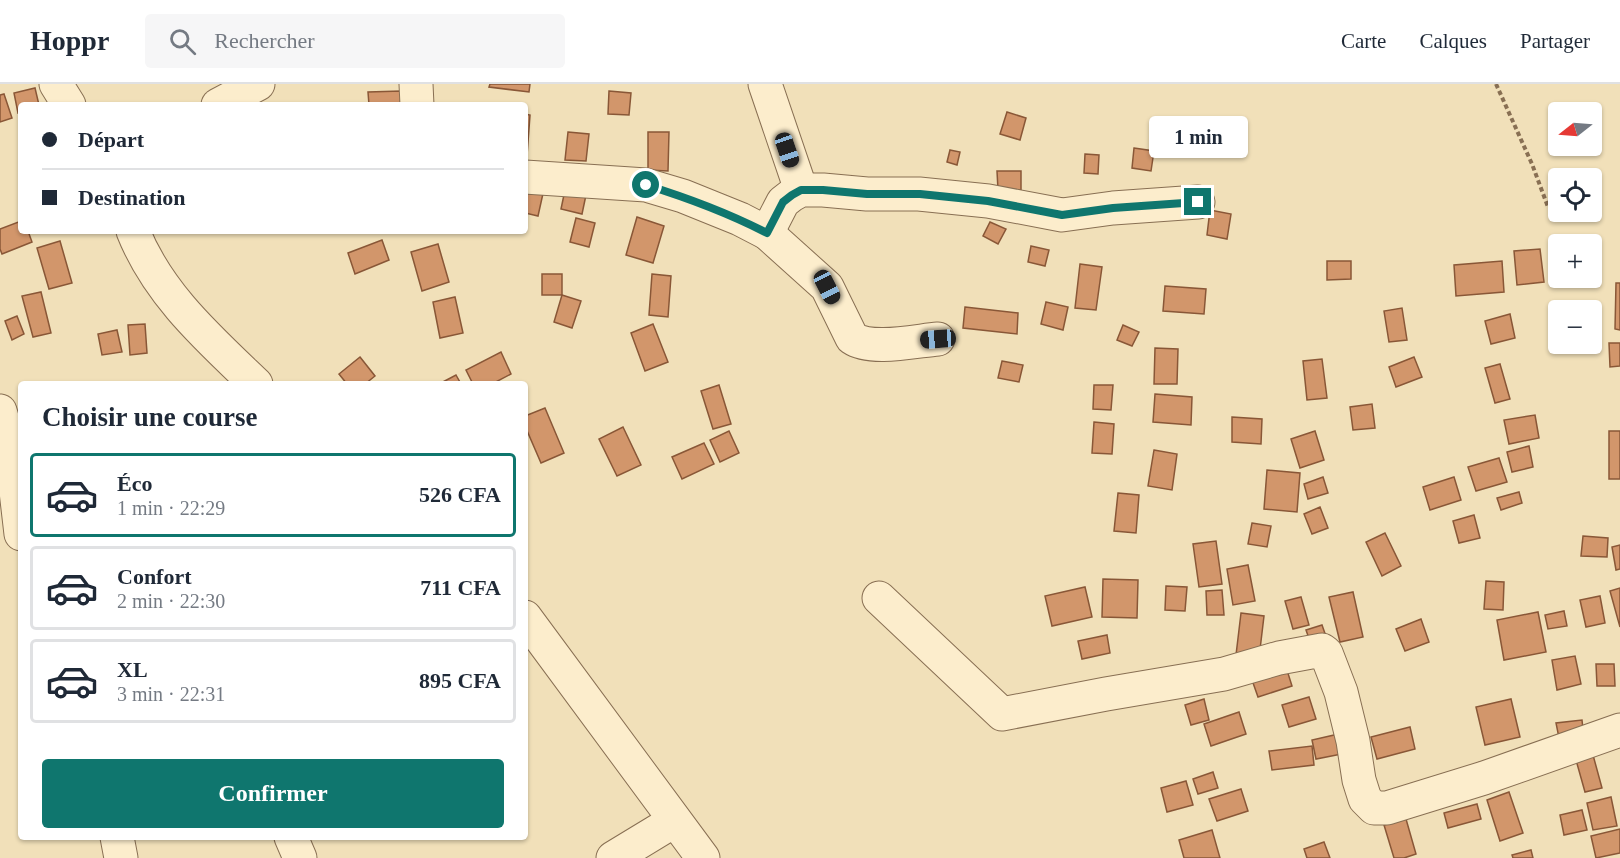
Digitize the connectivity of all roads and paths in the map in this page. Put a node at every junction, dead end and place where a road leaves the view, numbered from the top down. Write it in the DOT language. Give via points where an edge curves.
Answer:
graph roads {
  1 [pos="56,84"];
  2 [pos="258,84"];
  3 [pos="416,84"];
  4 [pos="765,84"];
  5 [pos="1496,84"];
  6 [pos="67,102"];
  7 [pos="224,102"];
  8 [pos="417,102"];
  9 [pos="528,177"];
  10 [pos="801,190"];
  11 [pos="1198,202"];
  12 [pos="1548,207"];
  13 [pos="767,233"];
  14 [pos="135,234"];
  15 [pos="938,339"];
  16 [pos="253,381"];
  17 [pos="0,411"];
  18 [pos="18,508"];
  19 [pos="879,598"];
  20 [pos="528,621"];
  21 [pos="1620,730"];
  22 [pos="674,821"];
  23 [pos="118,840"];
  24 [pos="292,840"];
  25 [pos="121,858"];
  26 [pos="300,858"];
  27 [pos="613,858"];
  28 [pos="703,858"];
  1 -- 6 [label="street"];
  2 -- 7 [label="street"];
  3 -- 8 [label="street"];
  4 -- 10 [label="street"];
  5 -- 12 [label="path"];
  9 -- 13 [label="street" via="646,185 683,196"];
  10 -- 11 [label="street" via="920,194 988,201 1062,215"];
  10 -- 13 [label="street" via="783,202"];
  13 -- 15 [label="street" via="827,287 852,338 858,342 869,345"];
  14 -- 16 [label="street" via="161,285"];
  17 -- 18 [label="street" via="11,448"];
  19 -- 21 [label="street" via="1002,714 1224,674 1322,650 1341,692 1365,800 1374,808 1387,808 1484,778"];
  20 -- 22 [label="street"];
  22 -- 27 [label="street"];
  22 -- 28 [label="street"];
  23 -- 25 [label="street"];
  24 -- 26 [label="street"];
}
